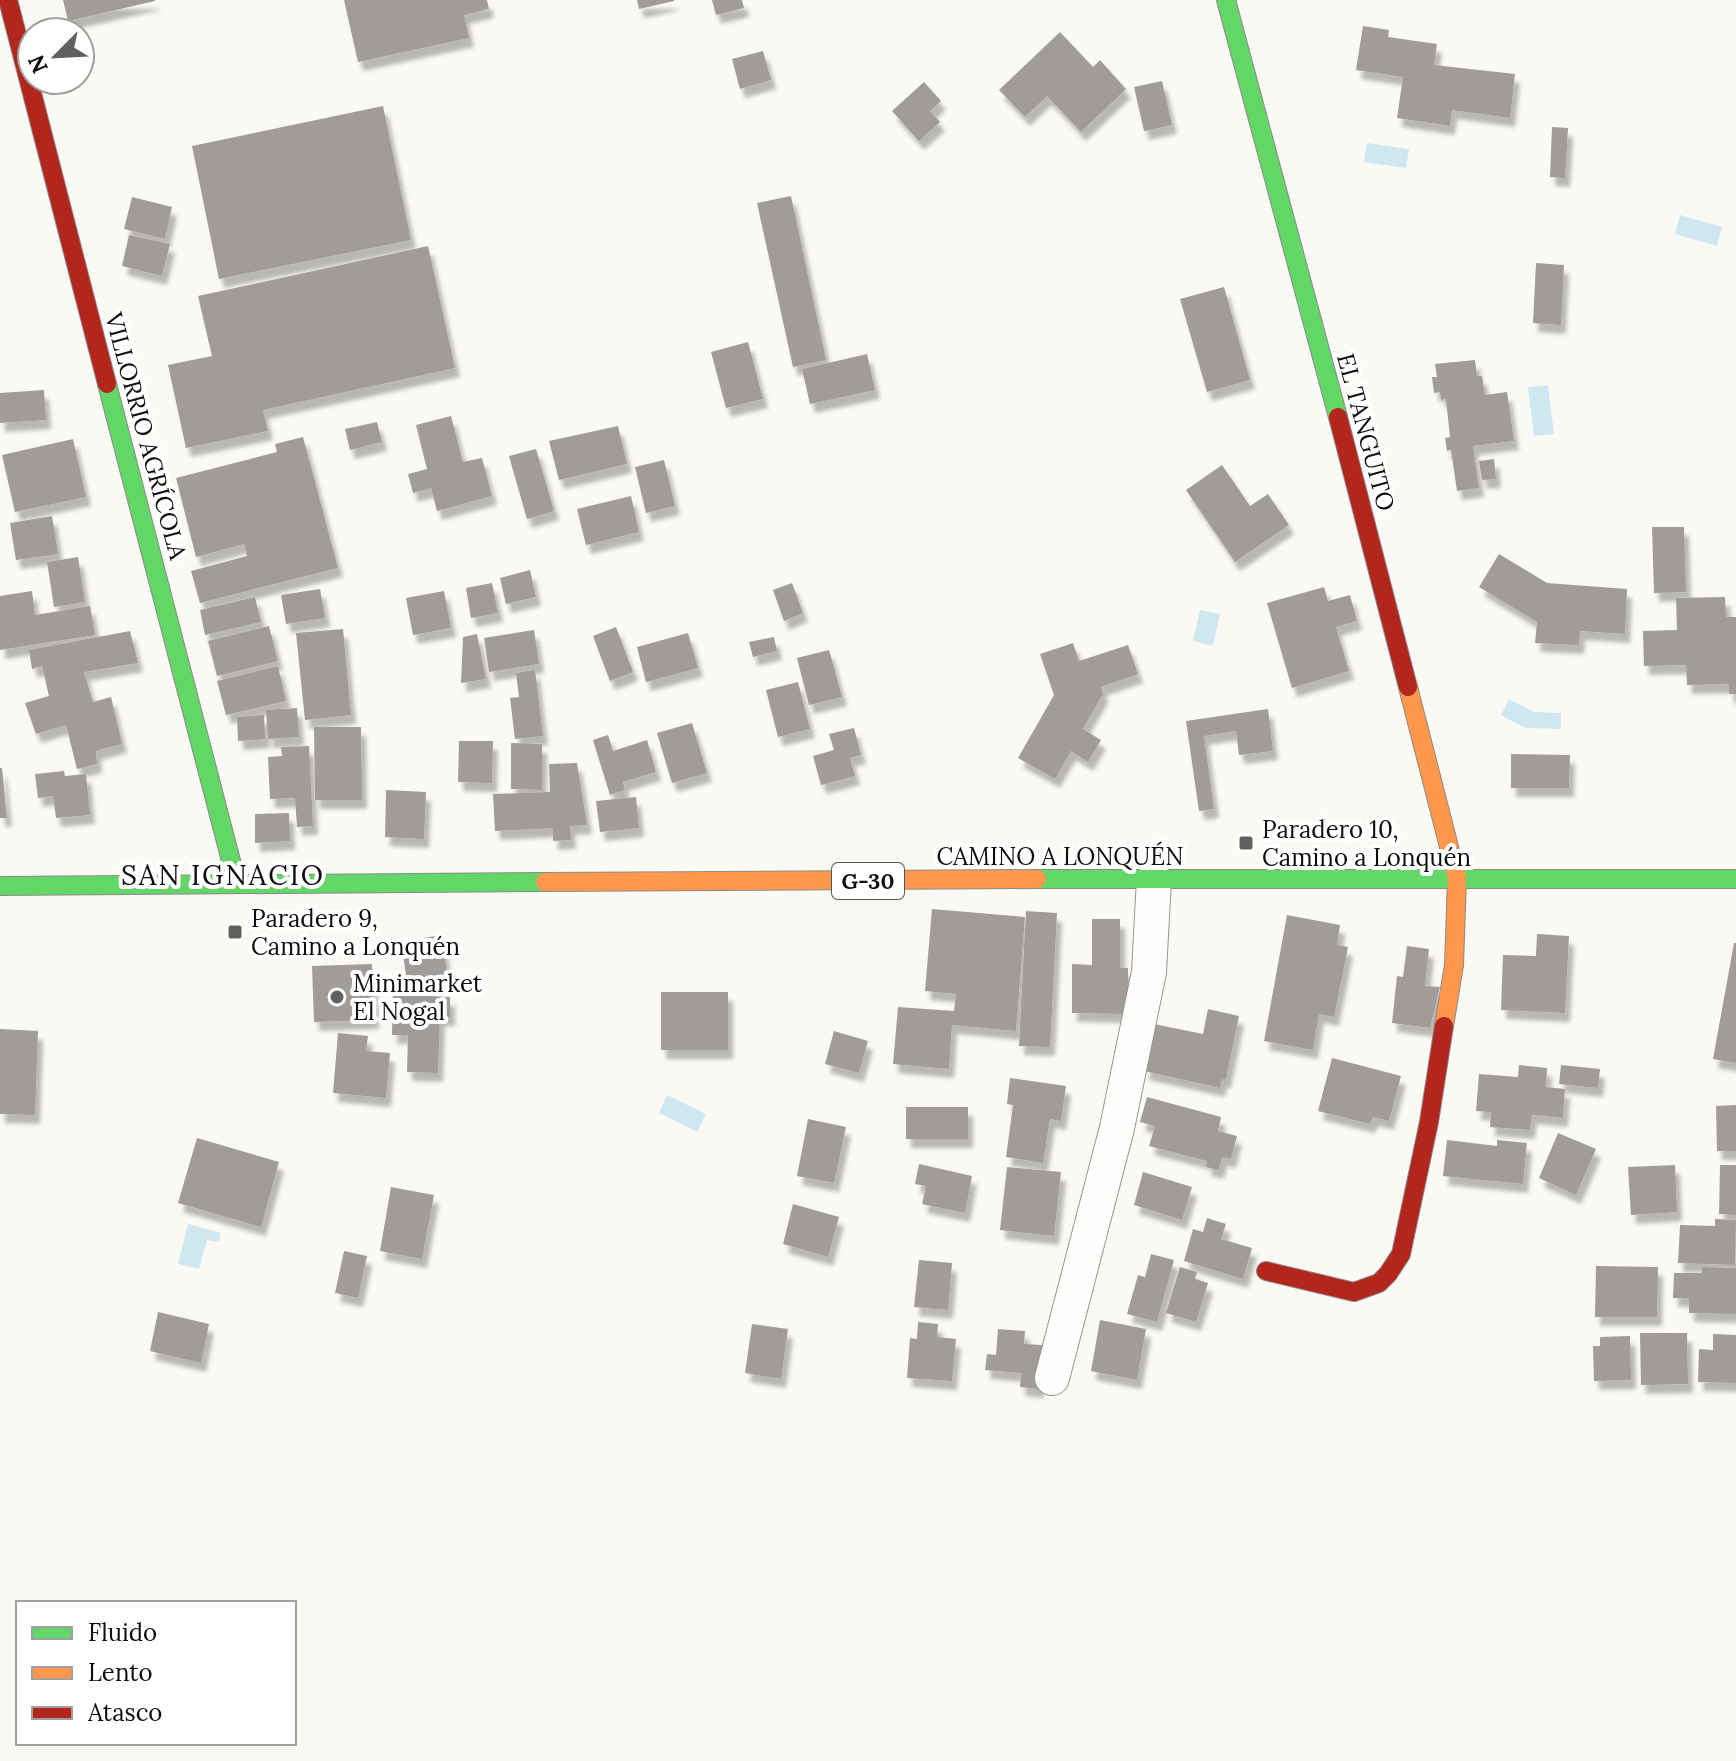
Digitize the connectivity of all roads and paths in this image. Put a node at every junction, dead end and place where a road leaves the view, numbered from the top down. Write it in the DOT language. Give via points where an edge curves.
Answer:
graph roads {
  1 [pos="8,0"];
  2 [pos="1226,0"];
  3 [pos="1457,878"];
  4 [pos="1154,879"];
  5 [pos="1736,879"];
  6 [pos="237,884"];
  7 [pos="0,886"];
  8 [pos="1266,1271"];
  9 [pos="1052,1378"];
  1 -- 6 [label="street, VILLORRIO AGRÍCOLA"];
  2 -- 3 [label="street, EL TANGUITO"];
  3 -- 4 [label="street, CAMINO A LONQUÉN / G-30"];
  3 -- 5 [label="street, CAMINO A LONQUÉN / G-30"];
  3 -- 8 [label="street, EL TANGUITO" via="1454,965 1401,1254 1379,1283 1354,1292"];
  4 -- 6 [label="street, CAMINO A LONQUÉN / G-30"];
  4 -- 9 [label="street" via="1149,972 1117,1128"];
  6 -- 7 [label="street, CAMINO A LONQUÉN / G-30"];
}
